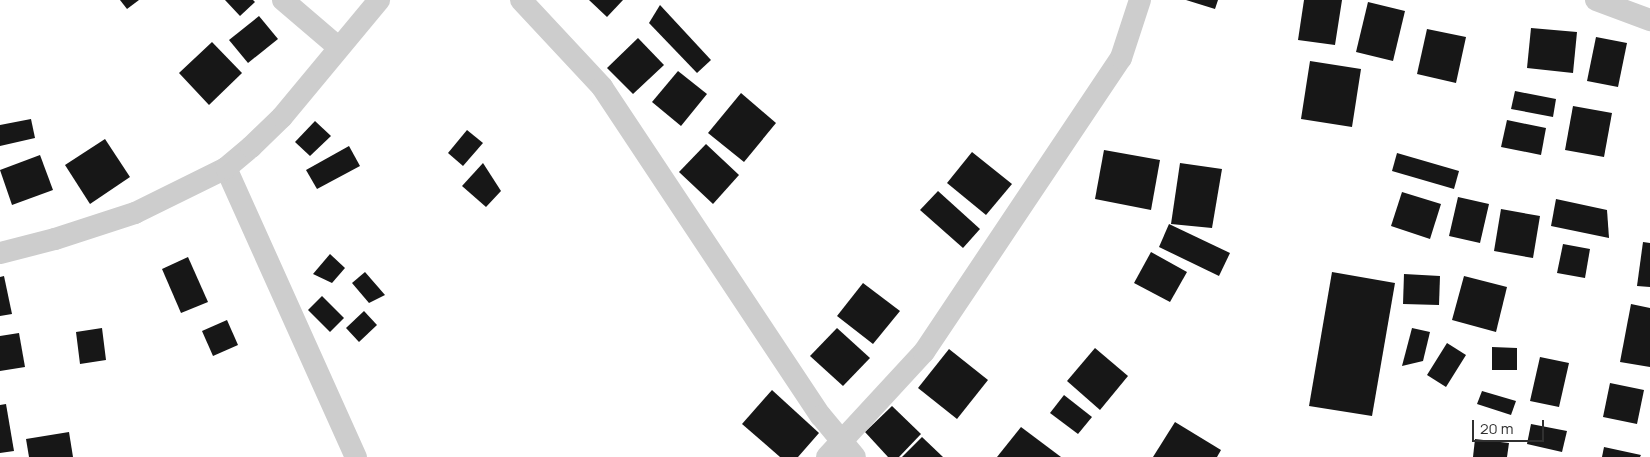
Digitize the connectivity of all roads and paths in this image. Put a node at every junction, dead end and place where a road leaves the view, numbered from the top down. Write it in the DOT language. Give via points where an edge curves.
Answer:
graph roads {
  1 [pos="283,0"];
  2 [pos="379,0"];
  3 [pos="521,0"];
  4 [pos="1140,0"];
  5 [pos="1596,0"];
  6 [pos="1650,20"];
  7 [pos="338,47"];
  8 [pos="226,168"];
  9 [pos="0,253"];
  10 [pos="842,452"];
  11 [pos="356,457"];
  1 -- 7 [label="street"];
  2 -- 7 [label="street"];
  3 -- 10 [label="street" via="602,87"];
  4 -- 10 [label="street" via="1121,58 924,352"];
  5 -- 6 [label="street"];
  7 -- 8 [label="street" via="282,117"];
  8 -- 9 [label="street" via="135,213"];
  8 -- 11 [label="street"];
}
